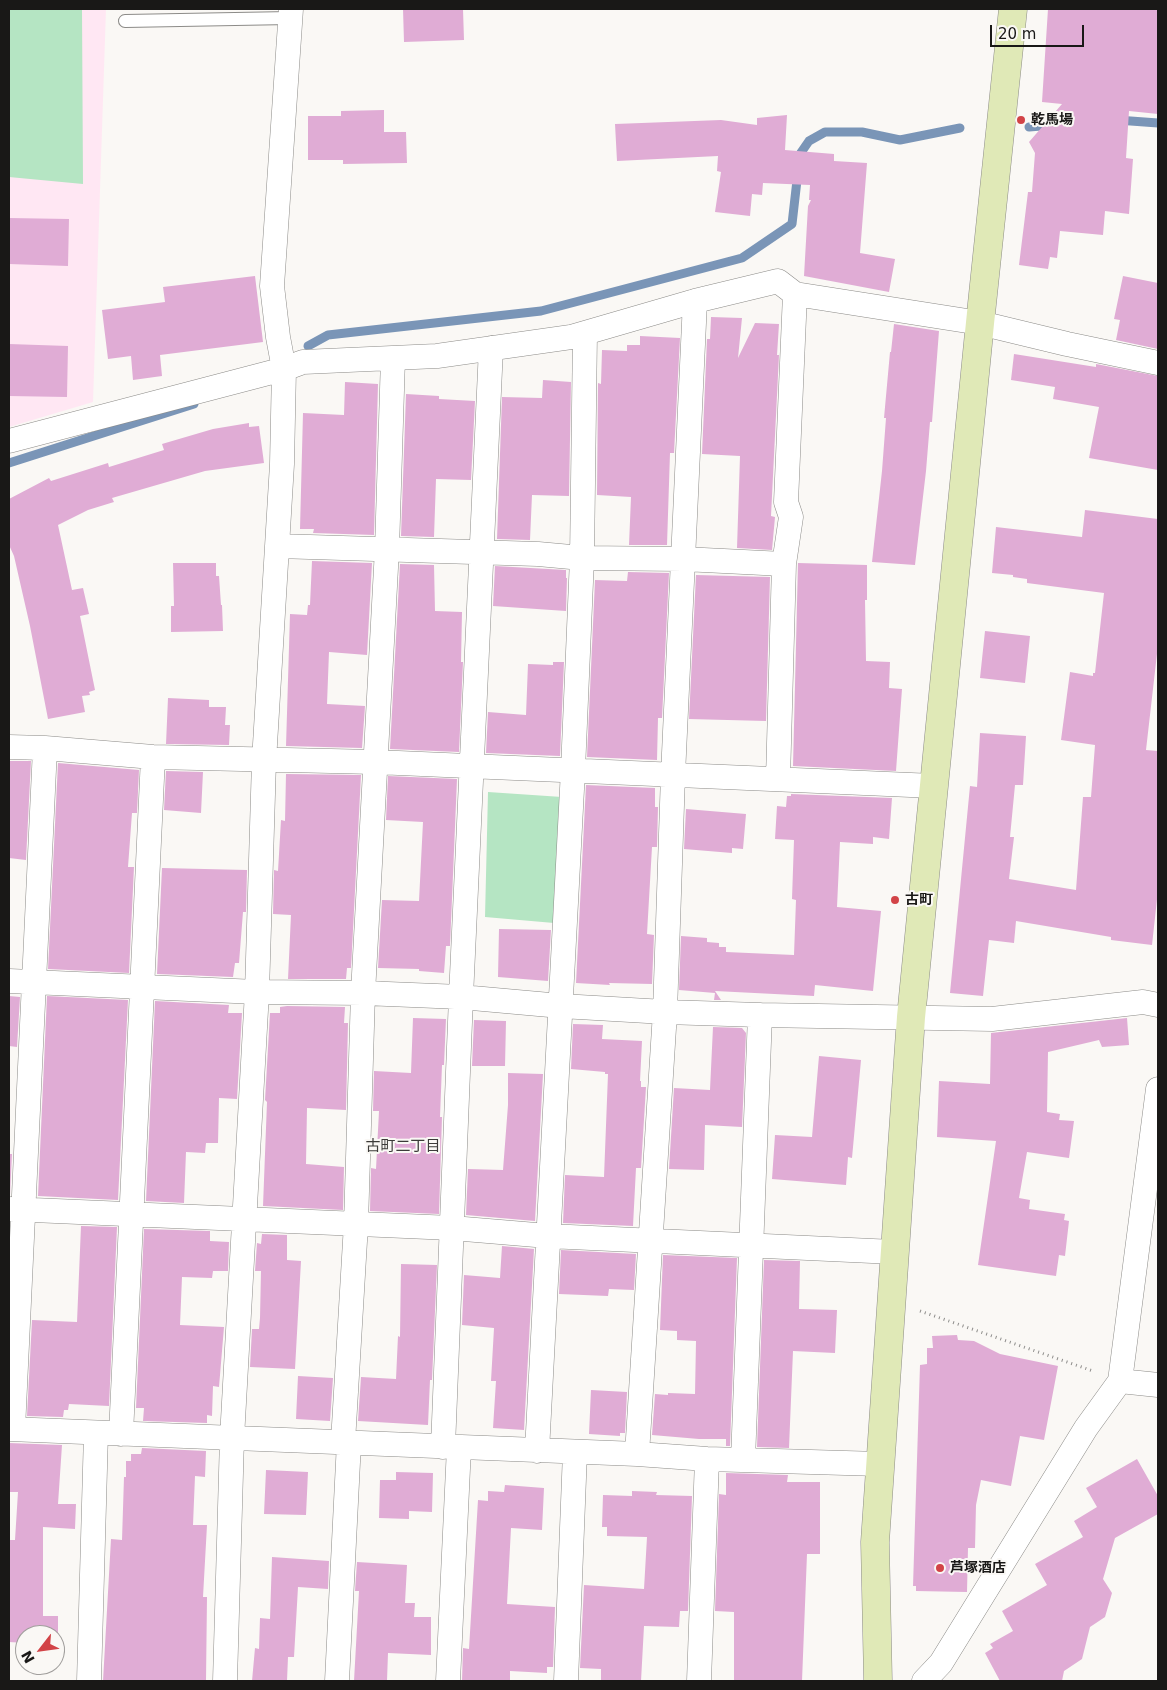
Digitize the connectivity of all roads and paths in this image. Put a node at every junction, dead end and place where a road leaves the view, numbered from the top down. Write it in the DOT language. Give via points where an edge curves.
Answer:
graph roads {
  1 [pos="1013,9"];
  2 [pos="291,13"];
  3 [pos="125,21"];
  4 [pos="795,294"];
  5 [pos="695,301"];
  6 [pos="980,323"];
  7 [pos="585,333"];
  8 [pos="491,348"];
  9 [pos="394,358"];
  10 [pos="1158,363"];
  11 [pos="284,369"];
  12 [pos="9,441"];
  13 [pos="277,546"];
  14 [pos="387,549"];
  15 [pos="482,552"];
  16 [pos="582,558"];
  17 [pos="684,559"];
  18 [pos="784,564"];
  19 [pos="9,747"];
  20 [pos="45,748"];
  21 [pos="153,757"];
  22 [pos="264,761"];
  23 [pos="374,762"];
  24 [pos="472,767"];
  25 [pos="573,770"];
  26 [pos="673,775"];
  27 [pos="778,779"];
  28 [pos="934,786"];
  29 [pos="9,981"];
  30 [pos="34,982"];
  31 [pos="142,988"];
  32 [pos="257,992"];
  33 [pos="363,993"];
  34 [pos="461,997"];
  35 [pos="1158,1005"];
  36 [pos="561,1006"];
  37 [pos="665,1012"];
  38 [pos="760,1015"];
  39 [pos="911,1017"];
  40 [pos="1158,1089"];
  41 [pos="16,1209"];
  42 [pos="132,1214"];
  43 [pos="244,1219"];
  44 [pos="356,1224"];
  45 [pos="452,1228"];
  46 [pos="548,1236"];
  47 [pos="651,1240"];
  48 [pos="752,1244"];
  49 [pos="894,1252"];
  50 [pos="891,1301"];
  51 [pos="1120,1381"];
  52 [pos="1155,1389"];
  53 [pos="11,1429"];
  54 [pos="96,1432"];
  55 [pos="121,1434"];
  56 [pos="232,1438"];
  57 [pos="346,1442"];
  58 [pos="451,1447"];
  59 [pos="537,1451"];
  60 [pos="574,1452"];
  61 [pos="638,1454"];
  62 [pos="708,1459"];
  63 [pos="743,1460"];
  64 [pos="880,1464"];
  65 [pos="89,1681"];
  66 [pos="225,1681"];
  67 [pos="337,1681"];
  68 [pos="448,1681"];
  69 [pos="566,1681"];
  70 [pos="699,1681"];
  71 [pos="878,1681"];
  72 [pos="924,1681"];
  1 -- 6 [label="street"];
  2 -- 3 [label="lane"];
  2 -- 11 [label="street" via="272,286"];
  4 -- 5 [label="street" via="778,281"];
  4 -- 6 [label="street"];
  4 -- 18 [label="street" via="786,502 791,517"];
  5 -- 7 [label="street"];
  5 -- 17 [label="street"];
  6 -- 10 [label="street"];
  6 -- 28 [label="street"];
  7 -- 8 [label="street"];
  7 -- 16 [label="street"];
  8 -- 9 [label="street"];
  8 -- 15 [label="street"];
  9 -- 11 [label="street" via="303,362"];
  9 -- 14 [label="street"];
  11 -- 12 [label="street"];
  11 -- 13 [label="street"];
  13 -- 14 [label="street"];
  13 -- 22 [label="street"];
  14 -- 15 [label="street"];
  14 -- 23 [label="street"];
  15 -- 16 [label="street"];
  15 -- 24 [label="street"];
  16 -- 17 [label="street"];
  16 -- 25 [label="street"];
  17 -- 18 [label="street"];
  17 -- 26 [label="street"];
  18 -- 27 [label="street"];
  19 -- 20 [label="street"];
  20 -- 21 [label="street"];
  20 -- 30 [label="street"];
  21 -- 22 [label="street"];
  21 -- 31 [label="street"];
  22 -- 23 [label="street"];
  22 -- 32 [label="street"];
  23 -- 24 [label="street"];
  23 -- 33 [label="street"];
  24 -- 25 [label="street"];
  24 -- 34 [label="street"];
  25 -- 26 [label="street"];
  25 -- 36 [label="street"];
  26 -- 27 [label="street"];
  26 -- 37 [label="street"];
  27 -- 28 [label="street"];
  28 -- 39 [label="street"];
  29 -- 30 [label="street"];
  30 -- 31 [label="street"];
  30 -- 41 [label="street"];
  31 -- 32 [label="street"];
  31 -- 42 [label="street"];
  32 -- 33 [label="street"];
  32 -- 43 [label="street"];
  33 -- 34 [label="street"];
  33 -- 44 [label="street"];
  34 -- 36 [label="street"];
  34 -- 45 [label="street"];
  35 -- 39 [label="street" via="1143,1002 992,1019"];
  36 -- 37 [label="street"];
  36 -- 46 [label="street"];
  37 -- 38 [label="street"];
  37 -- 47 [label="street"];
  38 -- 39 [label="street"];
  38 -- 48 [label="street"];
  39 -- 49 [label="street"];
  40 -- 51 [label="street"];
  41 -- 42 [label="street"];
  41 -- 53 [label="street"];
  42 -- 43 [label="street"];
  42 -- 55 [label="street"];
  43 -- 44 [label="street"];
  43 -- 56 [label="street"];
  44 -- 45 [label="street"];
  44 -- 57 [label="street"];
  45 -- 46 [label="street"];
  45 -- 58 [label="street"];
  46 -- 47 [label="street"];
  46 -- 59 [label="street"];
  47 -- 48 [label="street"];
  47 -- 61 [label="street"];
  48 -- 49 [label="street"];
  48 -- 63 [label="street"];
  49 -- 50 [label="street"];
  50 -- 51 [label="path"];
  50 -- 64 [label="street"];
  51 -- 52 [label="street"];
  51 -- 72 [label="street" via="1086,1428 941,1663"];
  53 -- 54 [label="street"];
  54 -- 55 [label="street"];
  54 -- 65 [label="street"];
  55 -- 56 [label="street"];
  56 -- 57 [label="street"];
  56 -- 66 [label="street"];
  57 -- 58 [label="street"];
  57 -- 67 [label="street"];
  58 -- 59 [label="street"];
  58 -- 68 [label="street"];
  59 -- 60 [label="street"];
  60 -- 61 [label="street"];
  60 -- 69 [label="street"];
  61 -- 62 [label="street"];
  62 -- 63 [label="street"];
  62 -- 70 [label="street"];
  63 -- 64 [label="street"];
  64 -- 71 [label="street" via="875,1542"];
}
